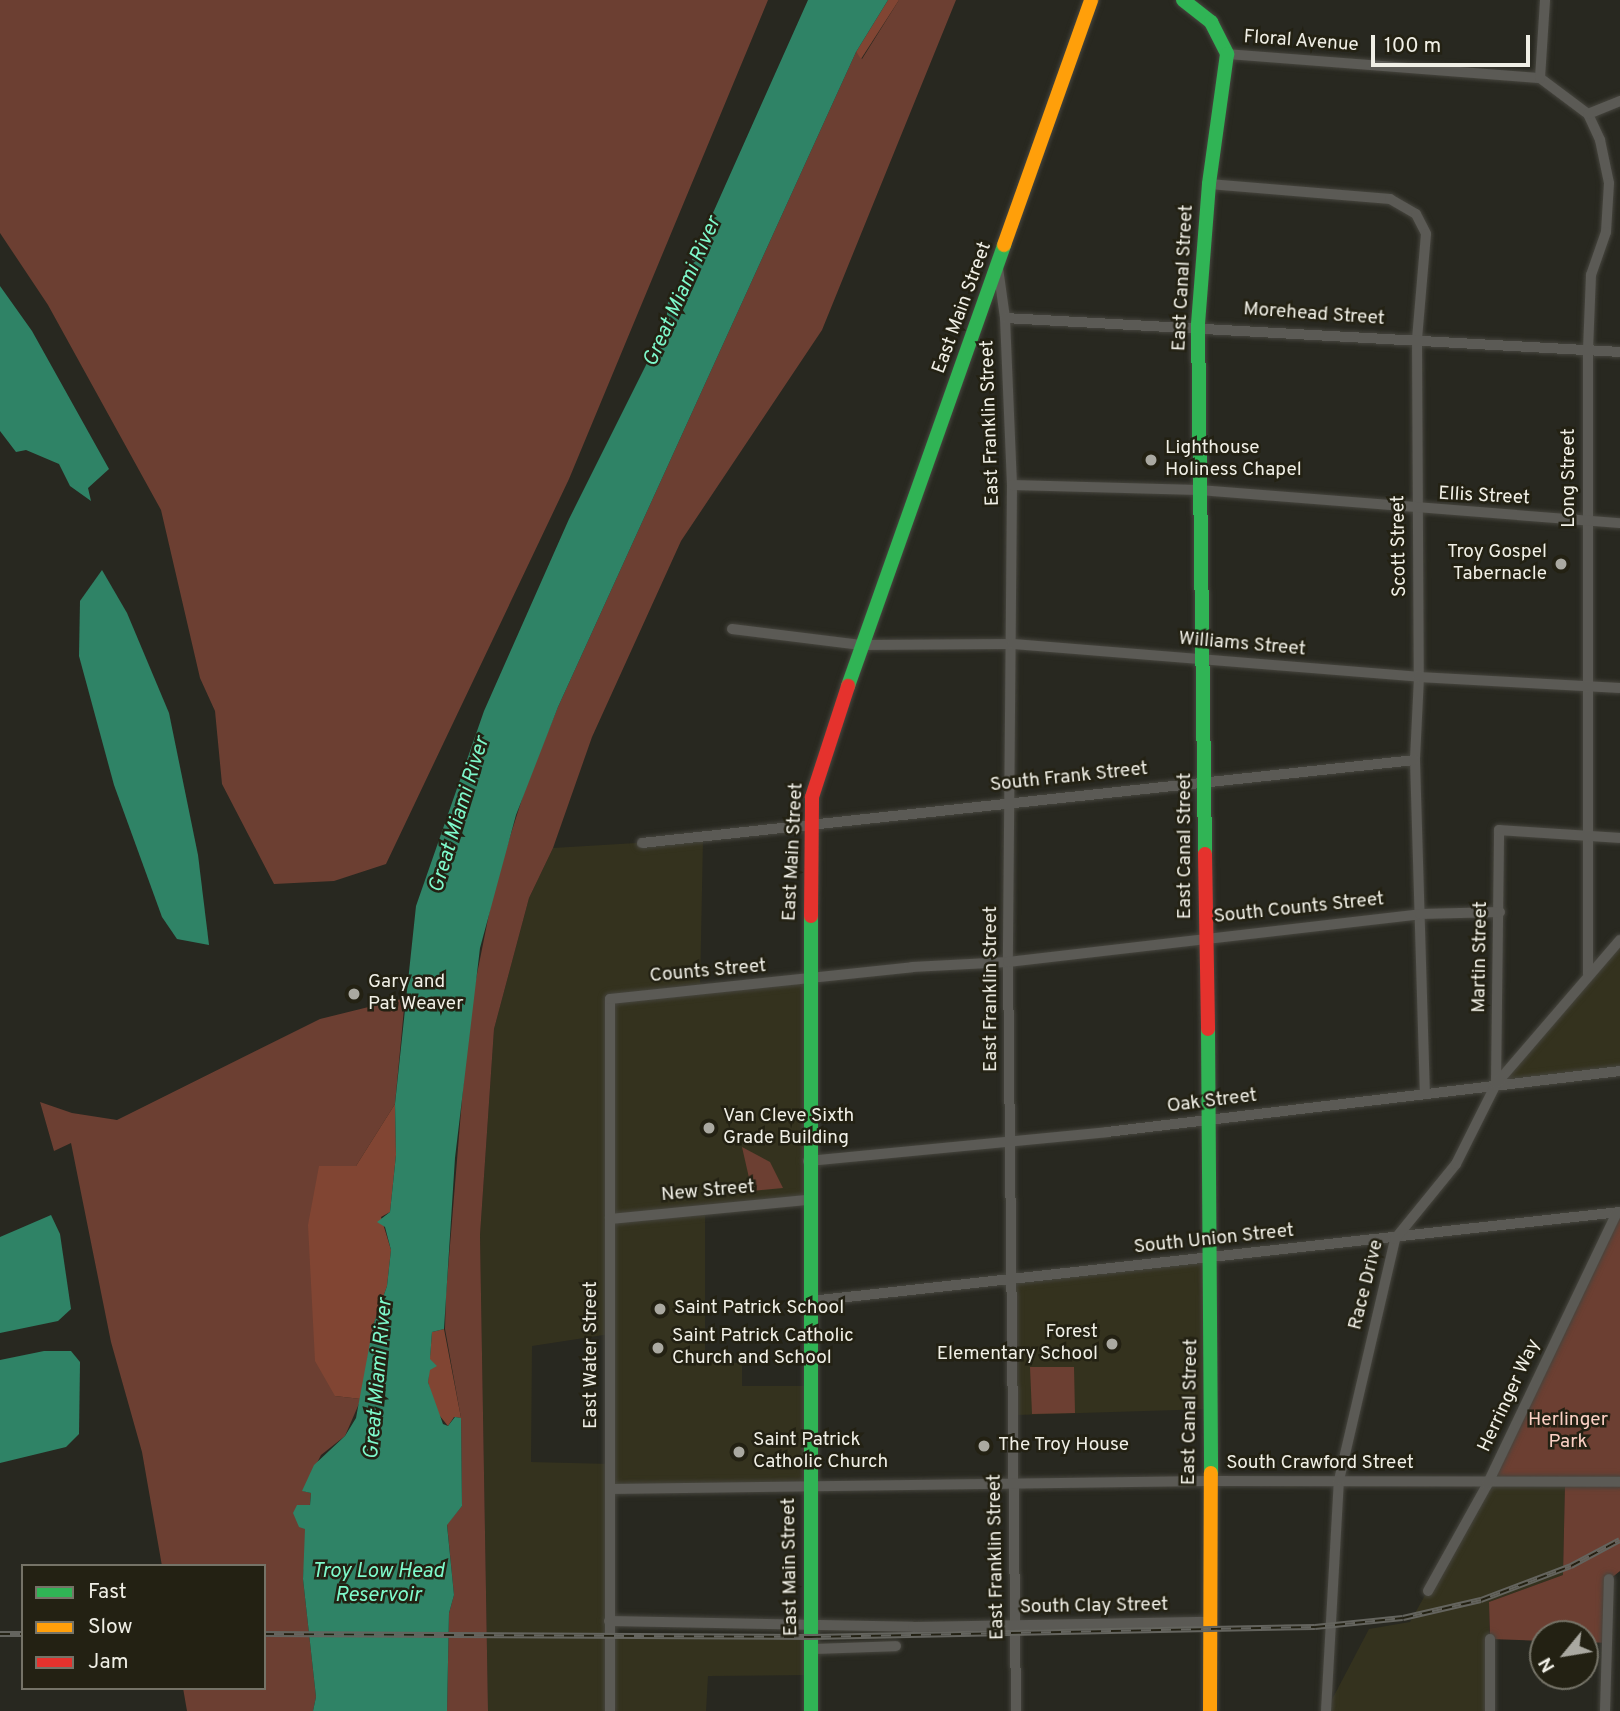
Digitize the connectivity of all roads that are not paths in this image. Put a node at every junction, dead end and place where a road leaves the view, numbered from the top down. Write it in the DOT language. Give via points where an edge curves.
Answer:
graph roads {
  1 [pos="1091,0"];
  2 [pos="1183,0"];
  3 [pos="1545,0"];
  4 [pos="1227,54"];
  5 [pos="1540,78"];
  6 [pos="1620,101"];
  7 [pos="1588,114"];
  8 [pos="1209,184"];
  9 [pos="998,268"];
  10 [pos="1005,318"];
  11 [pos="1198,325"];
  12 [pos="1417,340"];
  13 [pos="1588,349"];
  14 [pos="1620,352"];
  15 [pos="1012,485"];
  16 [pos="1199,490"];
  17 [pos="1416,510"];
  18 [pos="1587,520"];
  19 [pos="1620,523"];
  20 [pos="732,629"];
  21 [pos="1012,644"];
  22 [pos="861,645"];
  23 [pos="1202,659"];
  24 [pos="1419,677"];
  25 [pos="1586,685"];
  26 [pos="1620,688"];
  27 [pos="1415,760"];
  28 [pos="1206,782"];
  29 [pos="1010,801"];
  30 [pos="811,825"];
  31 [pos="1589,836"];
  32 [pos="1620,838"];
  33 [pos="642,844"];
  34 [pos="1500,912"];
  35 [pos="1420,914"];
  36 [pos="1205,936"];
  37 [pos="1620,940"];
  38 [pos="1008,962"];
  39 [pos="1588,974"];
  40 [pos="809,980"];
  41 [pos="610,999"];
  42 [pos="1620,1072"];
  43 [pos="1496,1084"];
  44 [pos="1425,1092"];
  45 [pos="1209,1121"];
  46 [pos="1011,1143"];
  47 [pos="808,1161"];
  48 [pos="809,1200"];
  49 [pos="1618,1212"];
  50 [pos="610,1219"];
  51 [pos="1395,1240"];
  52 [pos="1211,1258"];
  53 [pos="1014,1279"];
  54 [pos="811,1301"];
  55 [pos="1339,1480"];
  56 [pos="1209,1481"];
  57 [pos="1620,1482"];
  58 [pos="1013,1485"];
  59 [pos="1487,1485"];
  60 [pos="809,1488"];
  61 [pos="610,1489"];
  62 [pos="1609,1579"];
  63 [pos="1428,1591"];
  64 [pos="609,1621"];
  65 [pos="1209,1622"];
  66 [pos="811,1625"];
  67 [pos="1017,1626"];
  68 [pos="1615,1628"];
  69 [pos="1490,1639"];
  70 [pos="896,1646"];
  71 [pos="812,1649"];
  72 [pos="610,1711"];
  73 [pos="811,1711"];
  74 [pos="1016,1711"];
  75 [pos="1210,1711"];
  76 [pos="1326,1711"];
  77 [pos="1490,1711"];
  78 [pos="1605,1711"];
  1 -- 9 [label="main road, East Main Street"];
  2 -- 4 [label="main road" via="1211,22"];
  3 -- 5 [label="street"];
  4 -- 5 [label="street, Floral Avenue"];
  4 -- 8 [label="main road, East Canal Street"];
  5 -- 7 [label="street"];
  6 -- 7 [label="street"];
  7 -- 13 [label="street, Long Street" via="1600,140 1609,183 1606,232 1591,275"];
  8 -- 11 [label="main road, East Canal Street"];
  8 -- 12 [label="street, Scott Street" via="1390,199 1416,214 1426,234 1427,257"];
  9 -- 10 [label="street, East Franklin Street"];
  9 -- 22 [label="main road, East Main Street"];
  10 -- 11 [label="street, Morehead Street"];
  10 -- 15 [label="street, East Franklin Street"];
  11 -- 12 [label="street, Morehead Street"];
  11 -- 16 [label="main road, East Canal Street"];
  12 -- 13 [label="street, Morehead Street"];
  12 -- 17 [label="street, Scott Street"];
  13 -- 14 [label="street, Morehead Street"];
  13 -- 18 [label="street, Long Street"];
  15 -- 16 [label="street, Ellis Street"];
  15 -- 21 [label="street, East Franklin Street"];
  16 -- 17 [label="street, Ellis Street"];
  16 -- 23 [label="main road, East Canal Street"];
  17 -- 18 [label="street, Ellis Street"];
  17 -- 24 [label="street, Scott Street"];
  18 -- 19 [label="street, Ellis Street"];
  18 -- 25 [label="street, Long Street"];
  20 -- 22 [label="street, Williams Street"];
  21 -- 22 [label="street, Williams Street"];
  21 -- 23 [label="street, Williams Street"];
  21 -- 29 [label="street, East Franklin Street"];
  22 -- 30 [label="main road, East Main Street" via="817,775"];
  23 -- 24 [label="street, Williams Street"];
  23 -- 28 [label="main road, East Canal Street"];
  24 -- 25 [label="street, Williams Street"];
  24 -- 27 [label="street, Scott Street"];
  25 -- 26 [label="street, Williams Street"];
  25 -- 31 [label="street, Long Street"];
  27 -- 28 [label="street, South Frank Street"];
  27 -- 35 [label="street, Scott Street"];
  28 -- 29 [label="street, South Frank Street"];
  28 -- 36 [label="main road, East Canal Street"];
  29 -- 30 [label="street, South Frank Street"];
  29 -- 38 [label="street, East Franklin Street"];
  30 -- 33 [label="street, South Frank Street"];
  30 -- 40 [label="main road, East Main Street"];
  31 -- 32 [label="street"];
  31 -- 34 [label="street, Martin Street" via="1499,830"];
  31 -- 39 [label="street, Long Street"];
  34 -- 35 [label="street, South Counts Street"];
  34 -- 43 [label="street, Martin Street"];
  35 -- 36 [label="street, South Counts Street"];
  35 -- 44 [label="street, Scott Street"];
  36 -- 38 [label="street, South Counts Street"];
  36 -- 45 [label="main road, East Canal Street"];
  37 -- 39 [label="street, Race Drive"];
  38 -- 40 [label="street, South Counts Street" via="912,967"];
  38 -- 46 [label="street, East Franklin Street"];
  39 -- 43 [label="street, Race Drive"];
  40 -- 41 [label="street, Counts Street"];
  40 -- 47 [label="main road, East Main Street"];
  41 -- 50 [label="street, East Water Street"];
  42 -- 43 [label="street, Oak Street"];
  43 -- 44 [label="street, Oak Street"];
  43 -- 51 [label="street, Race Drive" via="1456,1164"];
  44 -- 45 [label="street, Oak Street"];
  45 -- 46 [label="street, Oak Street"];
  45 -- 52 [label="main road, East Canal Street"];
  46 -- 47 [label="street, Oak Street"];
  46 -- 53 [label="street, East Franklin Street"];
  47 -- 48 [label="main road, East Main Street"];
  48 -- 50 [label="street, New Street"];
  48 -- 54 [label="main road, East Main Street"];
  49 -- 51 [label="street, South Union Street"];
  49 -- 59 [label="street, Herringer Way"];
  50 -- 61 [label="street, East Water Street"];
  51 -- 52 [label="street, South Union Street"];
  51 -- 55 [label="street, Race Drive"];
  52 -- 53 [label="street, South Union Street"];
  52 -- 56 [label="main road, East Canal Street"];
  53 -- 54 [label="street, South Union Street"];
  53 -- 58 [label="street, East Franklin Street"];
  54 -- 60 [label="main road, East Main Street"];
  55 -- 56 [label="street, South Crawford Street"];
  55 -- 59 [label="street, South Crawford Street"];
  55 -- 76 [label="street, Race Drive"];
  56 -- 58 [label="street, South Crawford Street"];
  56 -- 65 [label="main road, East Canal Street"];
  57 -- 59 [label="street, South Crawford Street"];
  58 -- 60 [label="street, South Crawford Street"];
  58 -- 67 [label="street, East Franklin Street"];
  59 -- 63 [label="street, Herringer Way"];
  60 -- 61 [label="street, South Crawford Street"];
  60 -- 66 [label="main road, East Main Street"];
  61 -- 64 [label="street, East Water Street"];
  62 -- 68 [label="street"];
  64 -- 66 [label="street, South Clay Street"];
  64 -- 72 [label="street, East Water Street"];
  65 -- 67 [label="street, South Clay Street"];
  65 -- 75 [label="main road, East Canal Street"];
  66 -- 67 [label="street, South Clay Street"];
  66 -- 71 [label="main road, East Main Street"];
  67 -- 74 [label="street, East Franklin Street"];
  68 -- 78 [label="street"];
  69 -- 77 [label="street"];
  70 -- 71 [label="street"];
  71 -- 73 [label="main road, East Main Street"];
}
